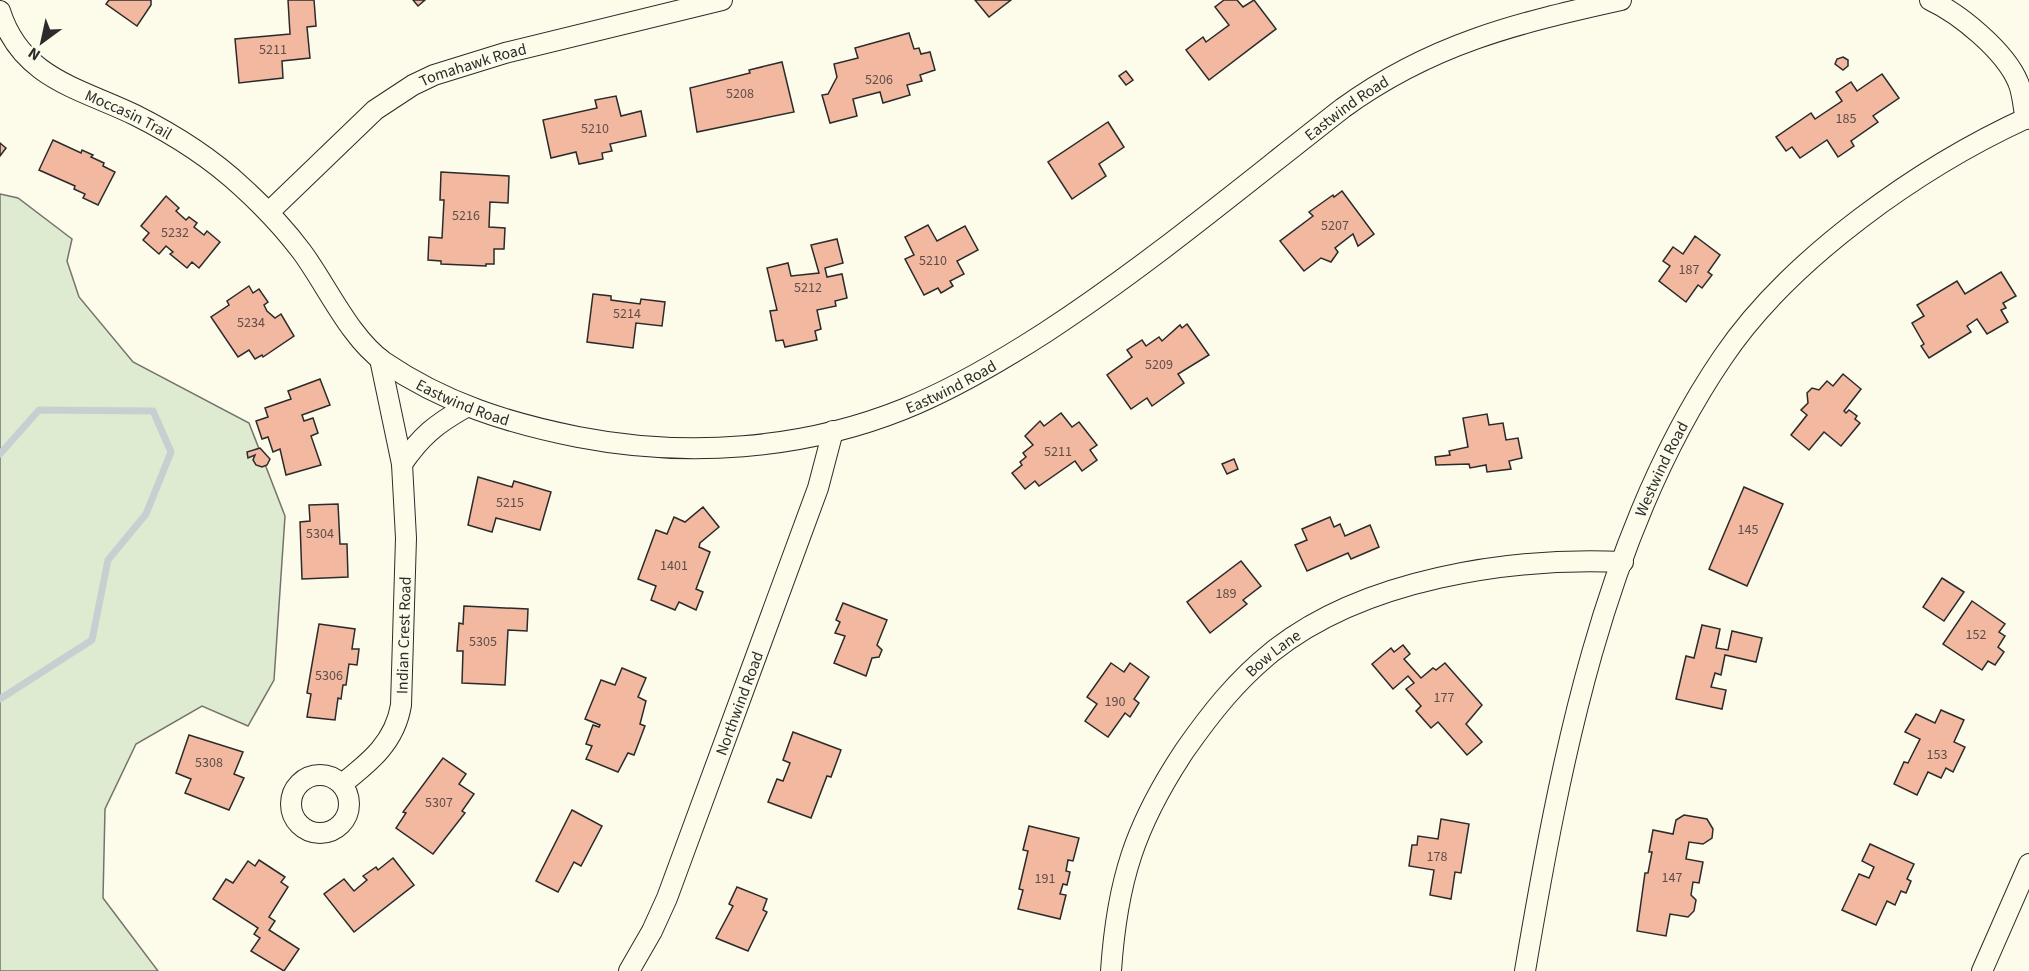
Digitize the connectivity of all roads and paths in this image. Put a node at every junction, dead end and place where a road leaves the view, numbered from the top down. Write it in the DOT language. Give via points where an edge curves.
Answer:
graph roads {
  1 [pos="722,0"];
  2 [pos="1621,0"];
  3 [pos="1930,0"];
  4 [pos="0,10"];
  5 [pos="2027,118"];
  6 [pos="269,212"];
  7 [pos="380,359"];
  8 [pos="466,407"];
  9 [pos="833,431"];
  10 [pos="402,464"];
  11 [pos="1623,562"];
  12 [pos="342,784"];
  13 [pos="2029,864"];
  14 [pos="629,971"];
  15 [pos="1111,971"];
  16 [pos="1525,971"];
  17 [pos="1982,971"];
  1 -- 6 [label="street, Tomahawk Road" via="505,53 434,75 375,110"];
  2 -- 9 [label="street, Eastwind Road" via="1467,40 1411,64 1371,87 1145,262 1016,351 953,387 901,410"];
  3 -- 5 [label="street" via="1973,28 2010,69 2019,82"];
  4 -- 6 [label="street, Moccasin Trail" via="18,48 41,71 181,141 227,173"];
  5 -- 11 [label="street, Westwind Road" via="1958,153 1893,195 1814,258 1759,312 1724,355 1689,409 1652,487"];
  6 -- 7 [label="street, Eastwind Road" via="301,251 359,337"];
  7 -- 8 [label="street, Eastwind Road"];
  7 -- 10 [label="street, Indian Crest Road"];
  8 -- 9 [label="street, Eastwind Road" via="524,426 612,444 677,449 745,446"];
  8 -- 10 [label="street" via="420,438"];
  9 -- 14 [label="street, Northwind Road" via="818,488 667,898"];
  10 -- 12 [label="street, Indian Crest Road" via="406,538 399,717 384,747"];
  11 -- 15 [label="street, Bow Lane" via="1566,561 1435,579 1376,597 1323,620 1274,650 1211,712 1146,818 1117,900"];
  11 -- 16 [label="street, Westwind Road" via="1568,743"];
  13 -- 17 [label="street"];
}
